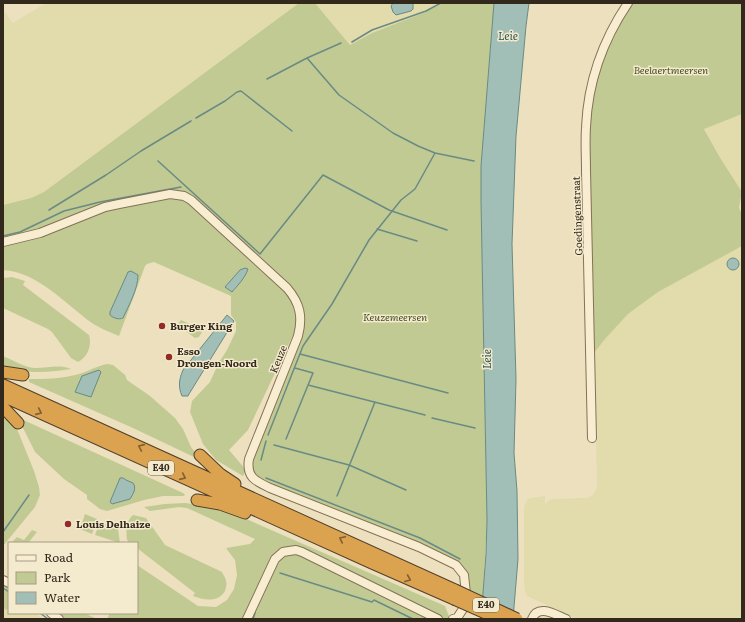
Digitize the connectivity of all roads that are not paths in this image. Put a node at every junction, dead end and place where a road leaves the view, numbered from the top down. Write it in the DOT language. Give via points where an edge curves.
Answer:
graph roads {
  1 [pos="628,3"];
  2 [pos="3,242"];
  3 [pos="3,372"];
  4 [pos="22,375"];
  5 [pos="3,385"];
  6 [pos="3,396"];
  7 [pos="3,407"];
  8 [pos="18,423"];
  9 [pos="592,438"];
  10 [pos="200,455"];
  11 [pos="253,498"];
  12 [pos="197,500"];
  13 [pos="319,539"];
  14 [pos="455,594"];
  15 [pos="533,617"];
  16 [pos="246,619"];
  17 [pos="438,619"];
  18 [pos="453,619"];
  19 [pos="499,619"];
  20 [pos="517,619"];
  21 [pos="566,619"];
  1 -- 9 [label="street, Goedingenstraat" via="612,28 596,69 589,95 586,128"];
  2 -- 18 [label="street, Keuze" via="40,233 105,207 170,194 191,200 287,288 298,303 300,312 298,336 249,459 250,475 270,488 419,547 456,565 464,575 466,599 463,609 457,618"];
  3 -- 4 [label="highway"];
  11 -- 5 [label="highway, E40, one-way"];
  6 -- 13 [label="highway, E40, one-way"];
  7 -- 8 [label="highway"];
  10 -- 11 [label="highway" via="220,474"];
  14 -- 11 [label="highway, E40, one-way"];
  12 -- 13 [label="highway" via="220,504"];
  13 -- 14 [label="highway, E40, one-way"];
  14 -- 19 [label="highway, E40, bridge"];
  14 -- 20 [label="highway, E40, bridge"];
  15 -- 21 [label="street" via="540,611 550,611"];
  16 -- 17 [label="street" via="275,560 283,552 296,550"];
}
